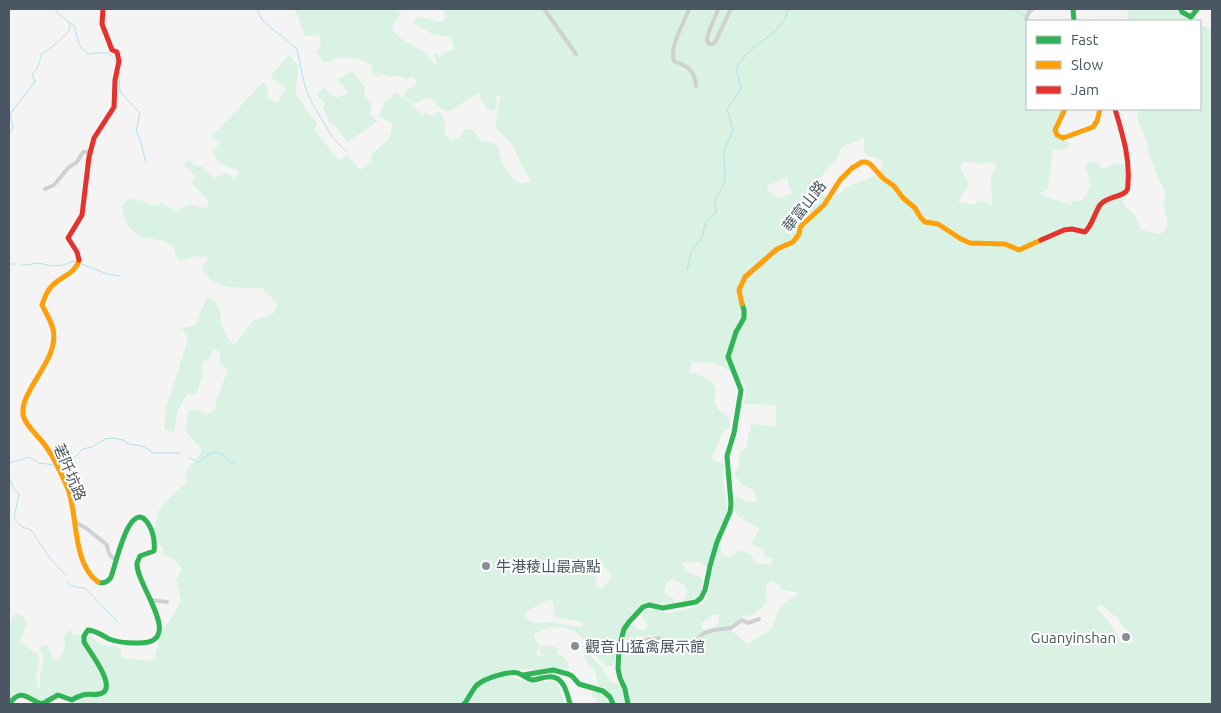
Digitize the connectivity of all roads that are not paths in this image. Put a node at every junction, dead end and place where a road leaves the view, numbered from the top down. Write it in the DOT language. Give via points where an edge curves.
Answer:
graph roads {
  1 [pos="103,9"];
  2 [pos="544,9"];
  3 [pos="689,9"];
  4 [pos="718,9"];
  5 [pos="731,9"];
  6 [pos="1024,9"];
  7 [pos="1180,9"];
  8 [pos="1197,9"];
  9 [pos="1031,10"];
  10 [pos="1026,19"];
  11 [pos="576,54"];
  12 [pos="696,86"];
  13 [pos="1065,110"];
  14 [pos="1100,110"];
  15 [pos="1115,110"];
  16 [pos="90,152"];
  17 [pos="45,189"];
  18 [pos="75,522"];
  19 [pos="115,559"];
  20 [pos="151,600"];
  21 [pos="167,602"];
  22 [pos="758,619"];
  23 [pos="618,657"];
  24 [pos="522,675"];
  25 [pos="9,704"];
  26 [pos="42,704"];
  27 [pos="464,704"];
  28 [pos="570,704"];
  29 [pos="613,704"];
  30 [pos="628,704"];
  1 -- 16 [label="street, 荖阡坑路" via="102,24 119,61 114,107 94,138"];
  2 -- 11 [label="street"];
  3 -- 12 [label="street" via="672,58 691,69"];
  4 -- 5 [label="street" via="706,40 709,44 715,42"];
  6 -- 9 [label="street"];
  7 -- 8 [label="street" via="1191,18"];
  9 -- 10 [label="street"];
  13 -- 14 [label="street" via="1055,130 1059,137 1066,138 1093,127"];
  15 -- 23 [label="street, 華富山路" via="1126,157 1127,190 1101,203 1086,232 1063,230 1019,250 1005,244 970,243 938,224 925,222 894,186 870,164 862,162 840,180 824,205 802,225 793,242 777,249 745,277 739,290 744,318 728,357 742,390 726,456 730,512 717,542 705,590 696,602 663,608 644,607 626,625"];
  16 -- 17 [label="street" via="83,152 54,185"];
  16 -- 18 [label="street, 荖阡坑路" via="82,215 68,238 79,263 50,288 42,305 55,338 47,364 30,390 23,410 25,421 44,443 56,464 73,503"];
  18 -- 19 [label="street" via="107,545 108,553"];
  18 -- 19 [label="street, 荖阡坑路" via="81,556 95,580 108,581"];
  19 -- 20 [label="street, 荖阡坑路" via="132,522 141,517 150,527 156,547 154,551 140,556 137,563"];
  20 -- 21 [label="street"];
  20 -- 26 [label="street, 荖阡坑路" via="160,623 151,642 120,642 93,630 85,633 84,642 108,684 106,690 72,700 58,695"];
  22 -- 23 [label="street" via="748,623 742,620 731,628 704,633 690,644 670,643 660,638 635,641"];
  23 -- 30 [label="street, 華富山路" via="618,672"];
  24 -- 27 [label="street" via="508,672 482,682"];
  24 -- 28 [label="street" via="532,680 551,676 560,680"];
  24 -- 29 [label="street" via="553,670 568,674 579,684 603,691"];
  25 -- 26 [label="street, 荖阡坑路" via="21,694"];
}
